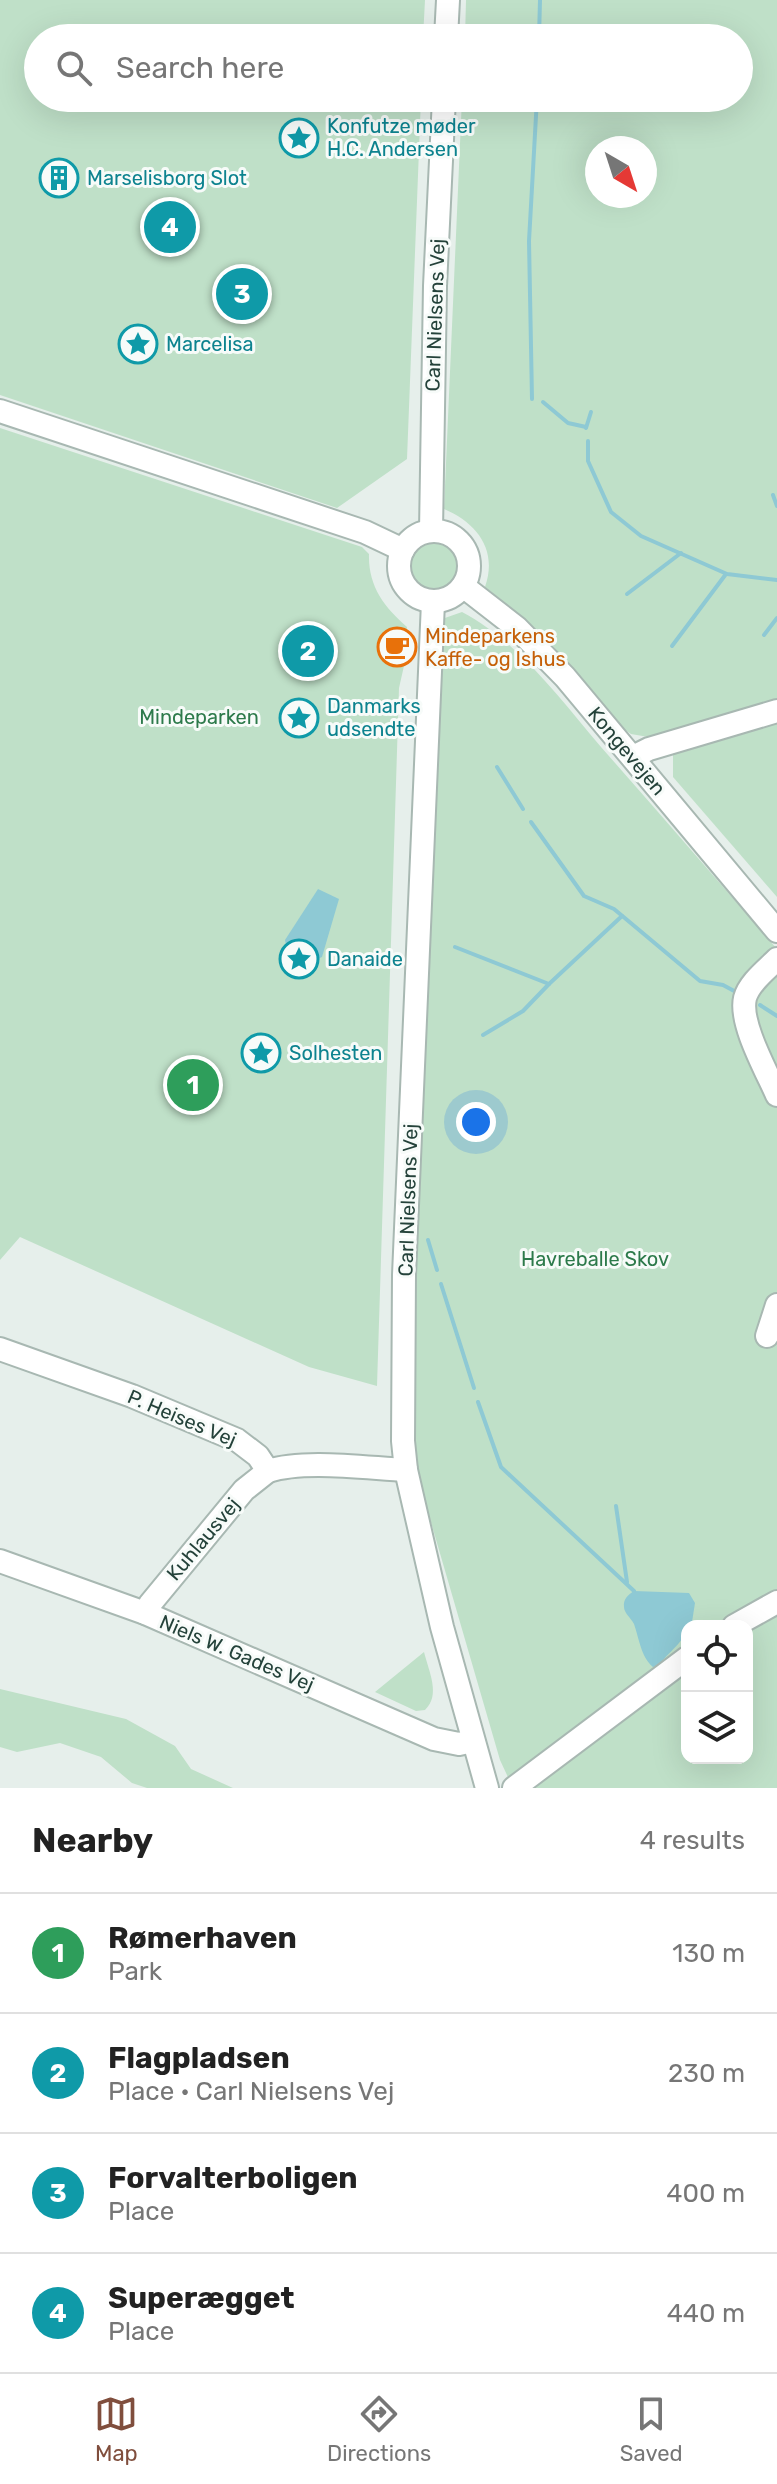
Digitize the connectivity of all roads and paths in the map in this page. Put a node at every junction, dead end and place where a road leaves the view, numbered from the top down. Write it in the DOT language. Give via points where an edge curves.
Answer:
graph roads {
  1 [pos="448,0"];
  2 [pos="447,24"];
  3 [pos="443,112"];
  4 [pos="0,411"];
  5 [pos="431,531"];
  6 [pos="403,550"];
  7 [pos="463,586"];
  8 [pos="433,602"];
  9 [pos="777,711"];
  10 [pos="633,757"];
  11 [pos="777,931"];
  12 [pos="777,959"];
  13 [pos="777,1095"];
  14 [pos="777,1305"];
  15 [pos="767,1336"];
  16 [pos="0,1349"];
  17 [pos="406,1470"];
  18 [pos="268,1471"];
  19 [pos="0,1561"];
  20 [pos="777,1602"];
  21 [pos="145,1613"];
  22 [pos="745,1620"];
  23 [pos="681,1663"];
  24 [pos="473,1741"];
  25 [pos="487,1788"];
  26 [pos="514,1788"];
  1 -- 2 [label="street"];
  3 -- 5 [label="street, Carl Nielsens Vej"];
  4 -- 6 [label="street" via="365,532"];
  5 -- 6 [label="street"];
  5 -- 7 [label="street" via="450,535 464,549 469,567"];
  6 -- 8 [label="street" via="398,568 404,586"];
  7 -- 8 [label="street" via="450,598"];
  7 -- 10 [label="street, Kongevejen" via="542,653"];
  8 -- 17 [label="street, Carl Nielsens Vej" via="404,1275"];
  9 -- 10 [label="street"];
  10 -- 11 [label="street, Kongevejen"];
  12 -- 13 [label="street" via="745,999 750,1034"];
  14 -- 15 [label="street"];
  16 -- 18 [label="street, P. Heises Vej" via="237,1440"];
  17 -- 18 [label="street" via="283,1466"];
  17 -- 24 [label="street, Carl Nielsens Vej"];
  18 -- 21 [label="street, Kuhlausvej" via="244,1490"];
  19 -- 21 [label="street, Niels W. Gades Vej"];
  20 -- 22 [label="street"];
  21 -- 24 [label="street, Niels W. Gades Vej" via="434,1739"];
  23 -- 26 [label="street"];
  24 -- 25 [label="street, Carl Nielsens Vej"];
}
